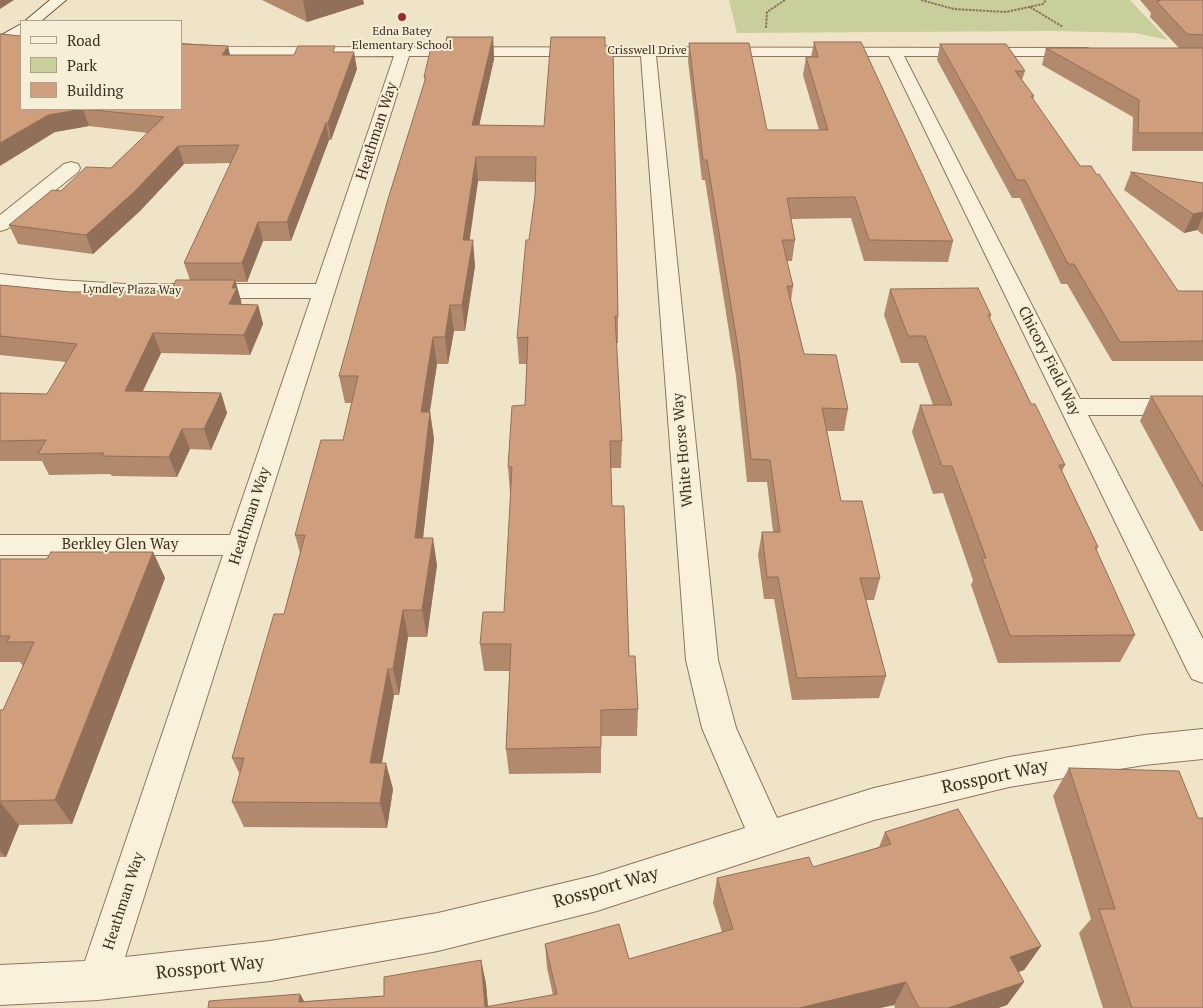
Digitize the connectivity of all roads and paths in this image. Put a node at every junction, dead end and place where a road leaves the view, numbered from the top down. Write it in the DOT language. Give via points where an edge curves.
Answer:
graph roads {
  1 [pos="59,0"];
  2 [pos="785,0"];
  3 [pos="921,0"];
  4 [pos="1046,0"];
  5 [pos="1029,7"];
  6 [pos="33,20"];
  7 [pos="1070,31"];
  8 [pos="765,32"];
  9 [pos="19,33"];
  10 [pos="0,43"];
  11 [pos="182,49"];
  12 [pos="648,51"];
  13 [pos="894,51"];
  14 [pos="403,52"];
  15 [pos="1096,52"];
  16 [pos="71,168"];
  17 [pos="0,225"];
  18 [pos="0,280"];
  19 [pos="324,291"];
  20 [pos="1203,406"];
  21 [pos="1072,407"];
  22 [pos="0,545"];
  23 [pos="240,545"];
  24 [pos="1203,670"];
  25 [pos="1203,744"];
  26 [pos="768,837"];
  27 [pos="98,980"];
  28 [pos="0,986"];
  1 -- 6 [label="street"];
  2 -- 8 [label="path" via="767,12"];
  3 -- 5 [label="path" via="954,9 1006,12"];
  4 -- 5 [label="path" via="1043,4"];
  5 -- 7 [label="path"];
  9 -- 10 [label="street"];
  11 -- 14 [label="street, Crisswell Drive"];
  12 -- 13 [label="street, Crisswell Drive"];
  12 -- 14 [label="street, Crisswell Drive"];
  12 -- 26 [label="street, White Horse Way" via="702,660 719,728"];
  13 -- 15 [label="street, Crisswell Drive"];
  13 -- 21 [label="street, Chicory Field Way"];
  14 -- 19 [label="street, Heathman Way"];
  16 -- 17 [label="street"];
  18 -- 19 [label="street, Lyndley Plaza Way" via="124,291"];
  19 -- 23 [label="street, Heathman Way"];
  20 -- 21 [label="street"];
  21 -- 24 [label="street, Chicory Field Way"];
  22 -- 23 [label="street, Berkley Glen Way"];
  23 -- 27 [label="street, Heathman Way"];
  25 -- 26 [label="street, Rossport Way" via="1009,772 874,804"];
  26 -- 27 [label="street, Rossport Way" via="597,893 438,932 270,961"];
  27 -- 28 [label="street, Rossport Way"];
}
